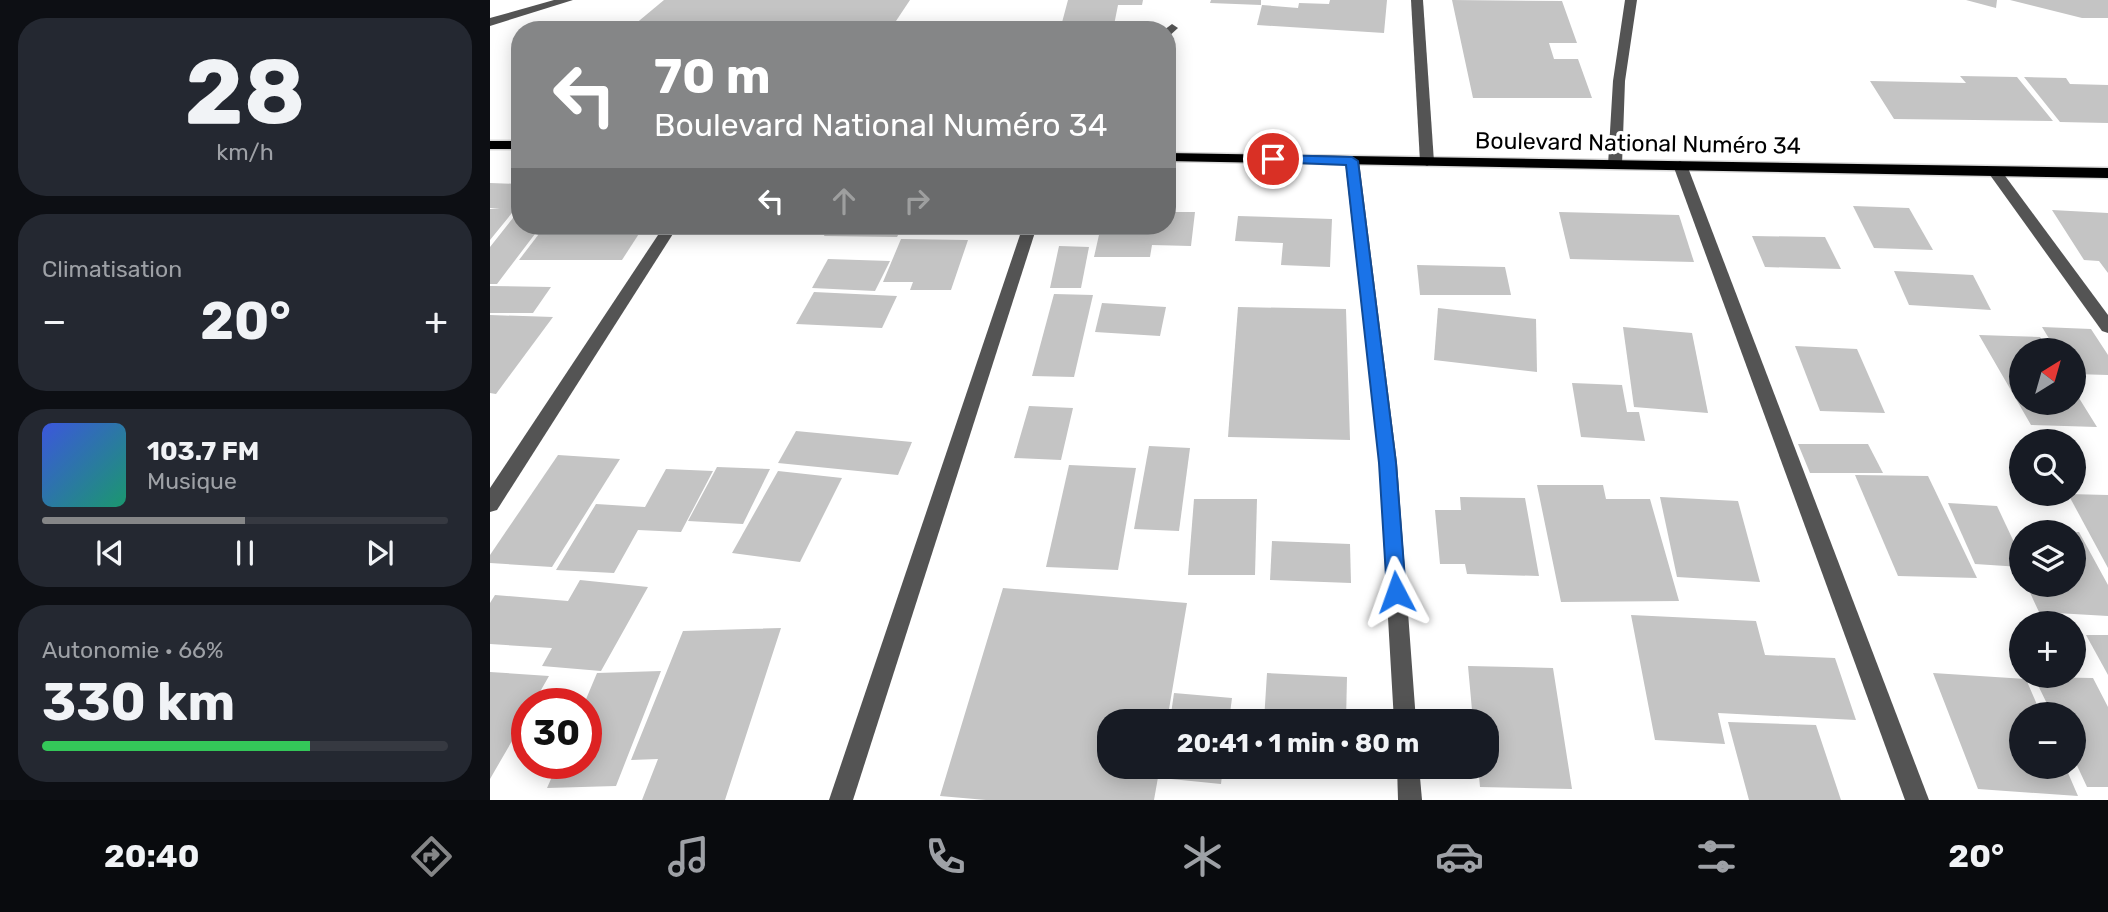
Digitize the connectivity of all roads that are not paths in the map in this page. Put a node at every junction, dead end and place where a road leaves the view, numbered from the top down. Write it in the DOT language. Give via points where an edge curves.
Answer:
graph roads {
  1 [pos="567,0"];
  2 [pos="1418,0"];
  3 [pos="1631,0"];
  4 [pos="490,22"];
  5 [pos="490,145"];
  6 [pos="511,145"];
  7 [pos="1176,157"];
  8 [pos="1352,161"];
  9 [pos="1427,162"];
  10 [pos="1615,165"];
  11 [pos="1680,166"];
  12 [pos="1996,172"];
  13 [pos="2108,173"];
  14 [pos="665,235"];
  15 [pos="1027,235"];
  16 [pos="2108,327"];
  17 [pos="490,504"];
  18 [pos="1404,709"];
  19 [pos="1409,779"];
  20 [pos="841,800"];
  21 [pos="1410,800"];
  22 [pos="1917,800"];
  1 -- 4 [label="street"];
  2 -- 9 [label="street"];
  3 -- 10 [label="street" via="1619,81"];
  5 -- 6 [label="main road"];
  7 -- 8 [label="main road, Boulevard National Numéro 34"];
  8 -- 9 [label="main road, Boulevard National Numéro 34"];
  8 -- 18 [label="street" via="1388,463"];
  9 -- 10 [label="main road, Boulevard National Numéro 34"];
  10 -- 11 [label="main road, Boulevard National Numéro 34"];
  11 -- 12 [label="main road, Boulevard National Numéro 34"];
  11 -- 22 [label="street"];
  12 -- 13 [label="main road, Boulevard National Numéro 34"];
  12 -- 16 [label="street"];
  14 -- 17 [label="street"];
  15 -- 20 [label="street"];
  19 -- 21 [label="street"];
}
